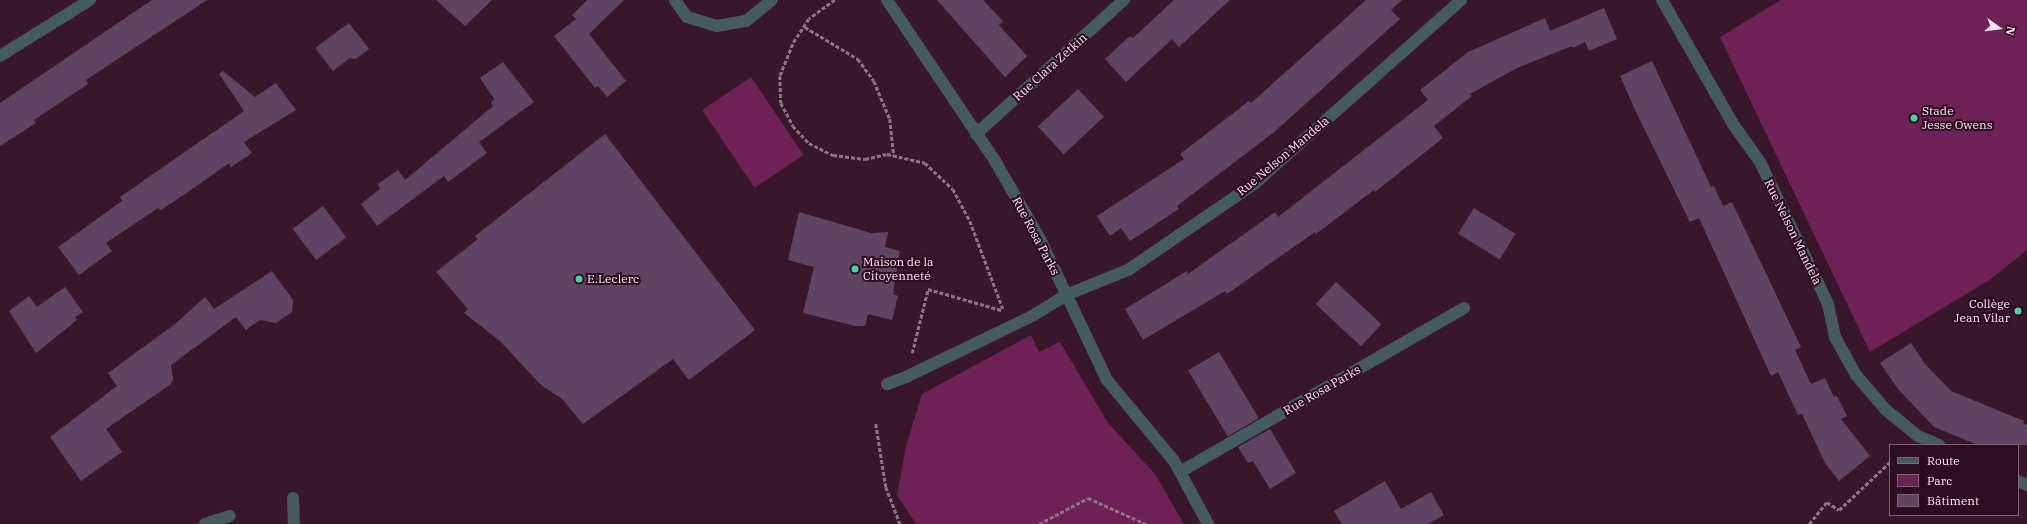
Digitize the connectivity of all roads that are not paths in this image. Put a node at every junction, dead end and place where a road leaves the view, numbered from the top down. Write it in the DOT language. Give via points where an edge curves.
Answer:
graph roads {
  1 [pos="90,0"];
  2 [pos="675,0"];
  3 [pos="772,0"];
  4 [pos="888,0"];
  5 [pos="1124,0"];
  6 [pos="1460,0"];
  7 [pos="1662,0"];
  8 [pos="0,56"];
  9 [pos="976,134"];
  10 [pos="1066,295"];
  11 [pos="1464,308"];
  12 [pos="887,384"];
  13 [pos="1937,444"];
  14 [pos="1180,472"];
  15 [pos="293,498"];
  16 [pos="204,524"];
  17 [pos="224,524"];
  18 [pos="294,524"];
  19 [pos="1208,524"];
  1 -- 8 [label="street"];
  2 -- 3 [label="street" via="687,17 716,26 746,21"];
  4 -- 9 [label="street, Rue Rosa Parks"];
  5 -- 9 [label="street, Rue Clara Zetkin"];
  6 -- 10 [label="street, Rue Nelson Mandela" via="1254,184 1128,270"];
  7 -- 13 [label="street, Rue Nelson Mandela" via="1733,124 1760,162 1828,304 1835,337 1856,375 1886,410 1918,436"];
  9 -- 10 [label="street, Rue Rosa Parks" via="995,161 1040,239"];
  10 -- 12 [label="street, Rue Nelson Mandela" via="1034,315"];
  10 -- 14 [label="street, Rue Rosa Parks" via="1107,380"];
  11 -- 14 [label="street, Rue Rosa Parks"];
  14 -- 19 [label="street, Rue Rosa Parks"];
  15 -- 18 [label="street"];
  16 -- 17 [label="street" via="230,516"];
}
